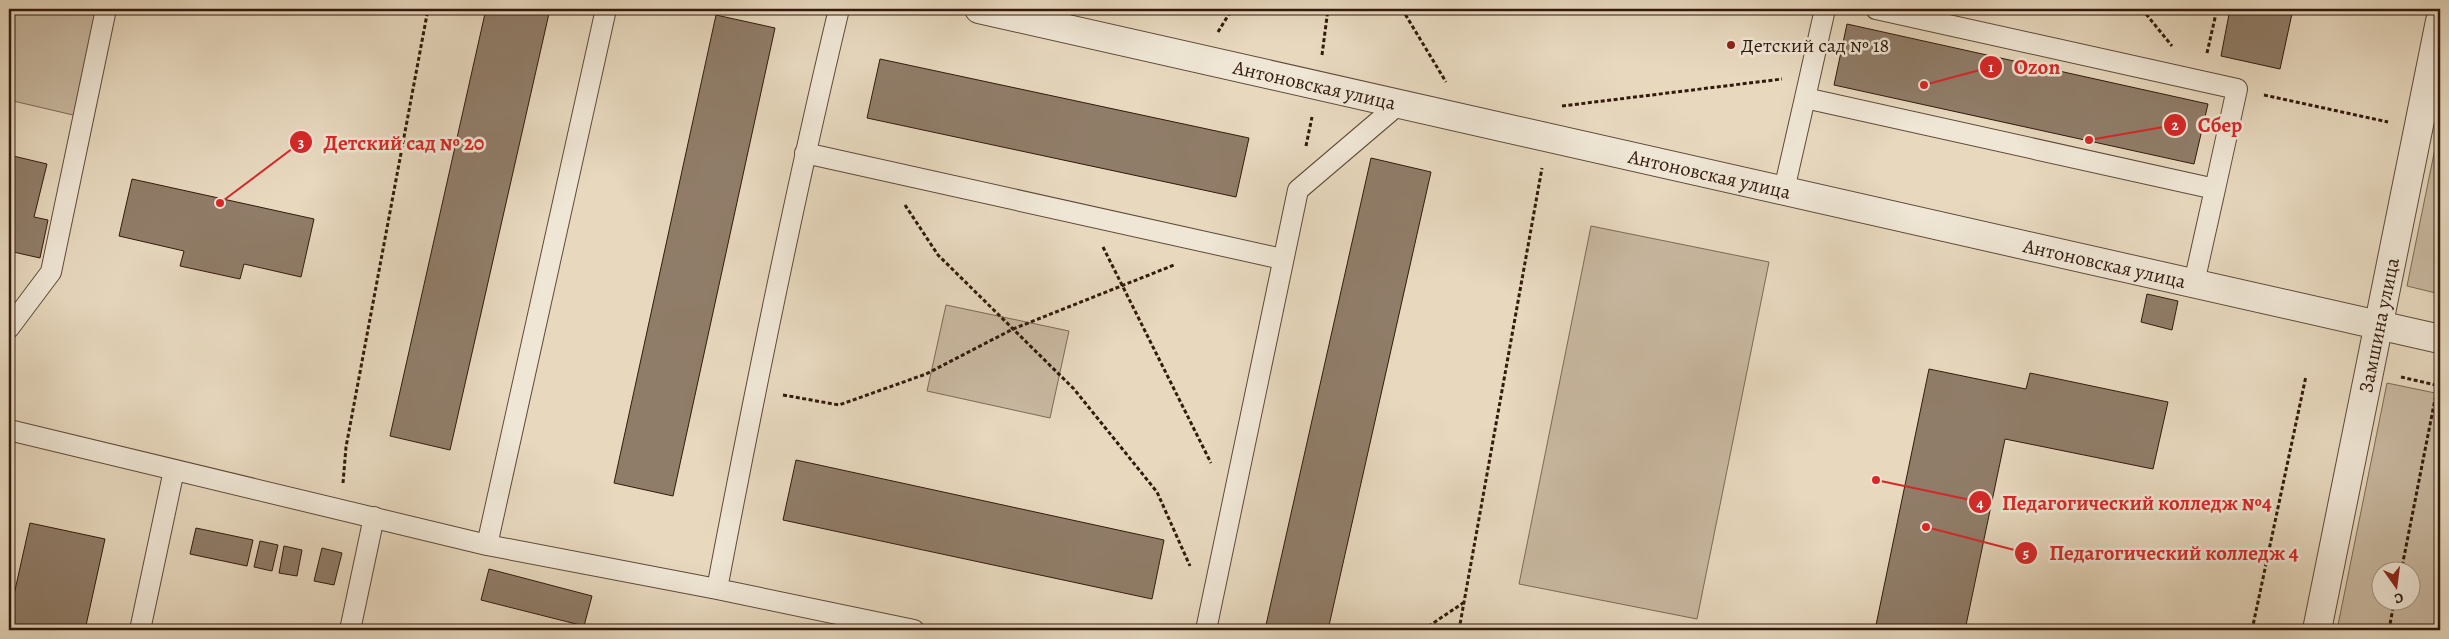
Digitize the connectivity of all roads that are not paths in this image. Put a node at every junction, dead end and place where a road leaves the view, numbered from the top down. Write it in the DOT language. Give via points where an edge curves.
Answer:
graph roads {
  1 [pos="106,9"];
  2 [pos="606,9"];
  3 [pos="839,9"];
  4 [pos="978,9"];
  5 [pos="1825,9"];
  6 [pos="1876,9"];
  7 [pos="2440,21"];
  8 [pos="1805,98"];
  9 [pos="1399,104"];
  10 [pos="805,153"];
  11 [pos="2215,189"];
  12 [pos="1784,190"];
  13 [pos="1282,259"];
  14 [pos="2194,283"];
  15 [pos="2379,325"];
  16 [pos="9,328"];
  17 [pos="2440,339"];
  18 [pos="9,430"];
  19 [pos="174,470"];
  20 [pos="374,517"];
  21 [pos="487,544"];
  22 [pos="717,588"];
  23 [pos="1208,621"];
  24 [pos="140,630"];
  25 [pos="350,630"];
  26 [pos="914,630"];
  27 [pos="2317,630"];
  1 -- 16 [label="lane" via="52,272"];
  2 -- 21 [label="lane"];
  3 -- 10 [label="lane"];
  4 -- 9 [label="street, Антоновская улица"];
  5 -- 8 [label="lane"];
  6 -- 11 [label="lane" via="2237,89"];
  7 -- 15 [label="street, Замшина улица"];
  8 -- 11 [label="lane"];
  8 -- 12 [label="lane"];
  9 -- 12 [label="street, Антоновская улица"];
  9 -- 13 [label="lane" via="1298,190"];
  10 -- 13 [label="lane"];
  10 -- 22 [label="lane"];
  11 -- 14 [label="lane"];
  12 -- 14 [label="street, Антоновская улица"];
  13 -- 23 [label="lane"];
  14 -- 15 [label="street, Антоновская улица"];
  15 -- 17 [label="street, Антоновская улица"];
  15 -- 27 [label="street, Замшина улица"];
  18 -- 19 [label="lane"];
  19 -- 20 [label="lane"];
  19 -- 24 [label="lane"];
  20 -- 21 [label="lane"];
  20 -- 25 [label="lane"];
  21 -- 22 [label="lane"];
  22 -- 26 [label="lane"];
}
